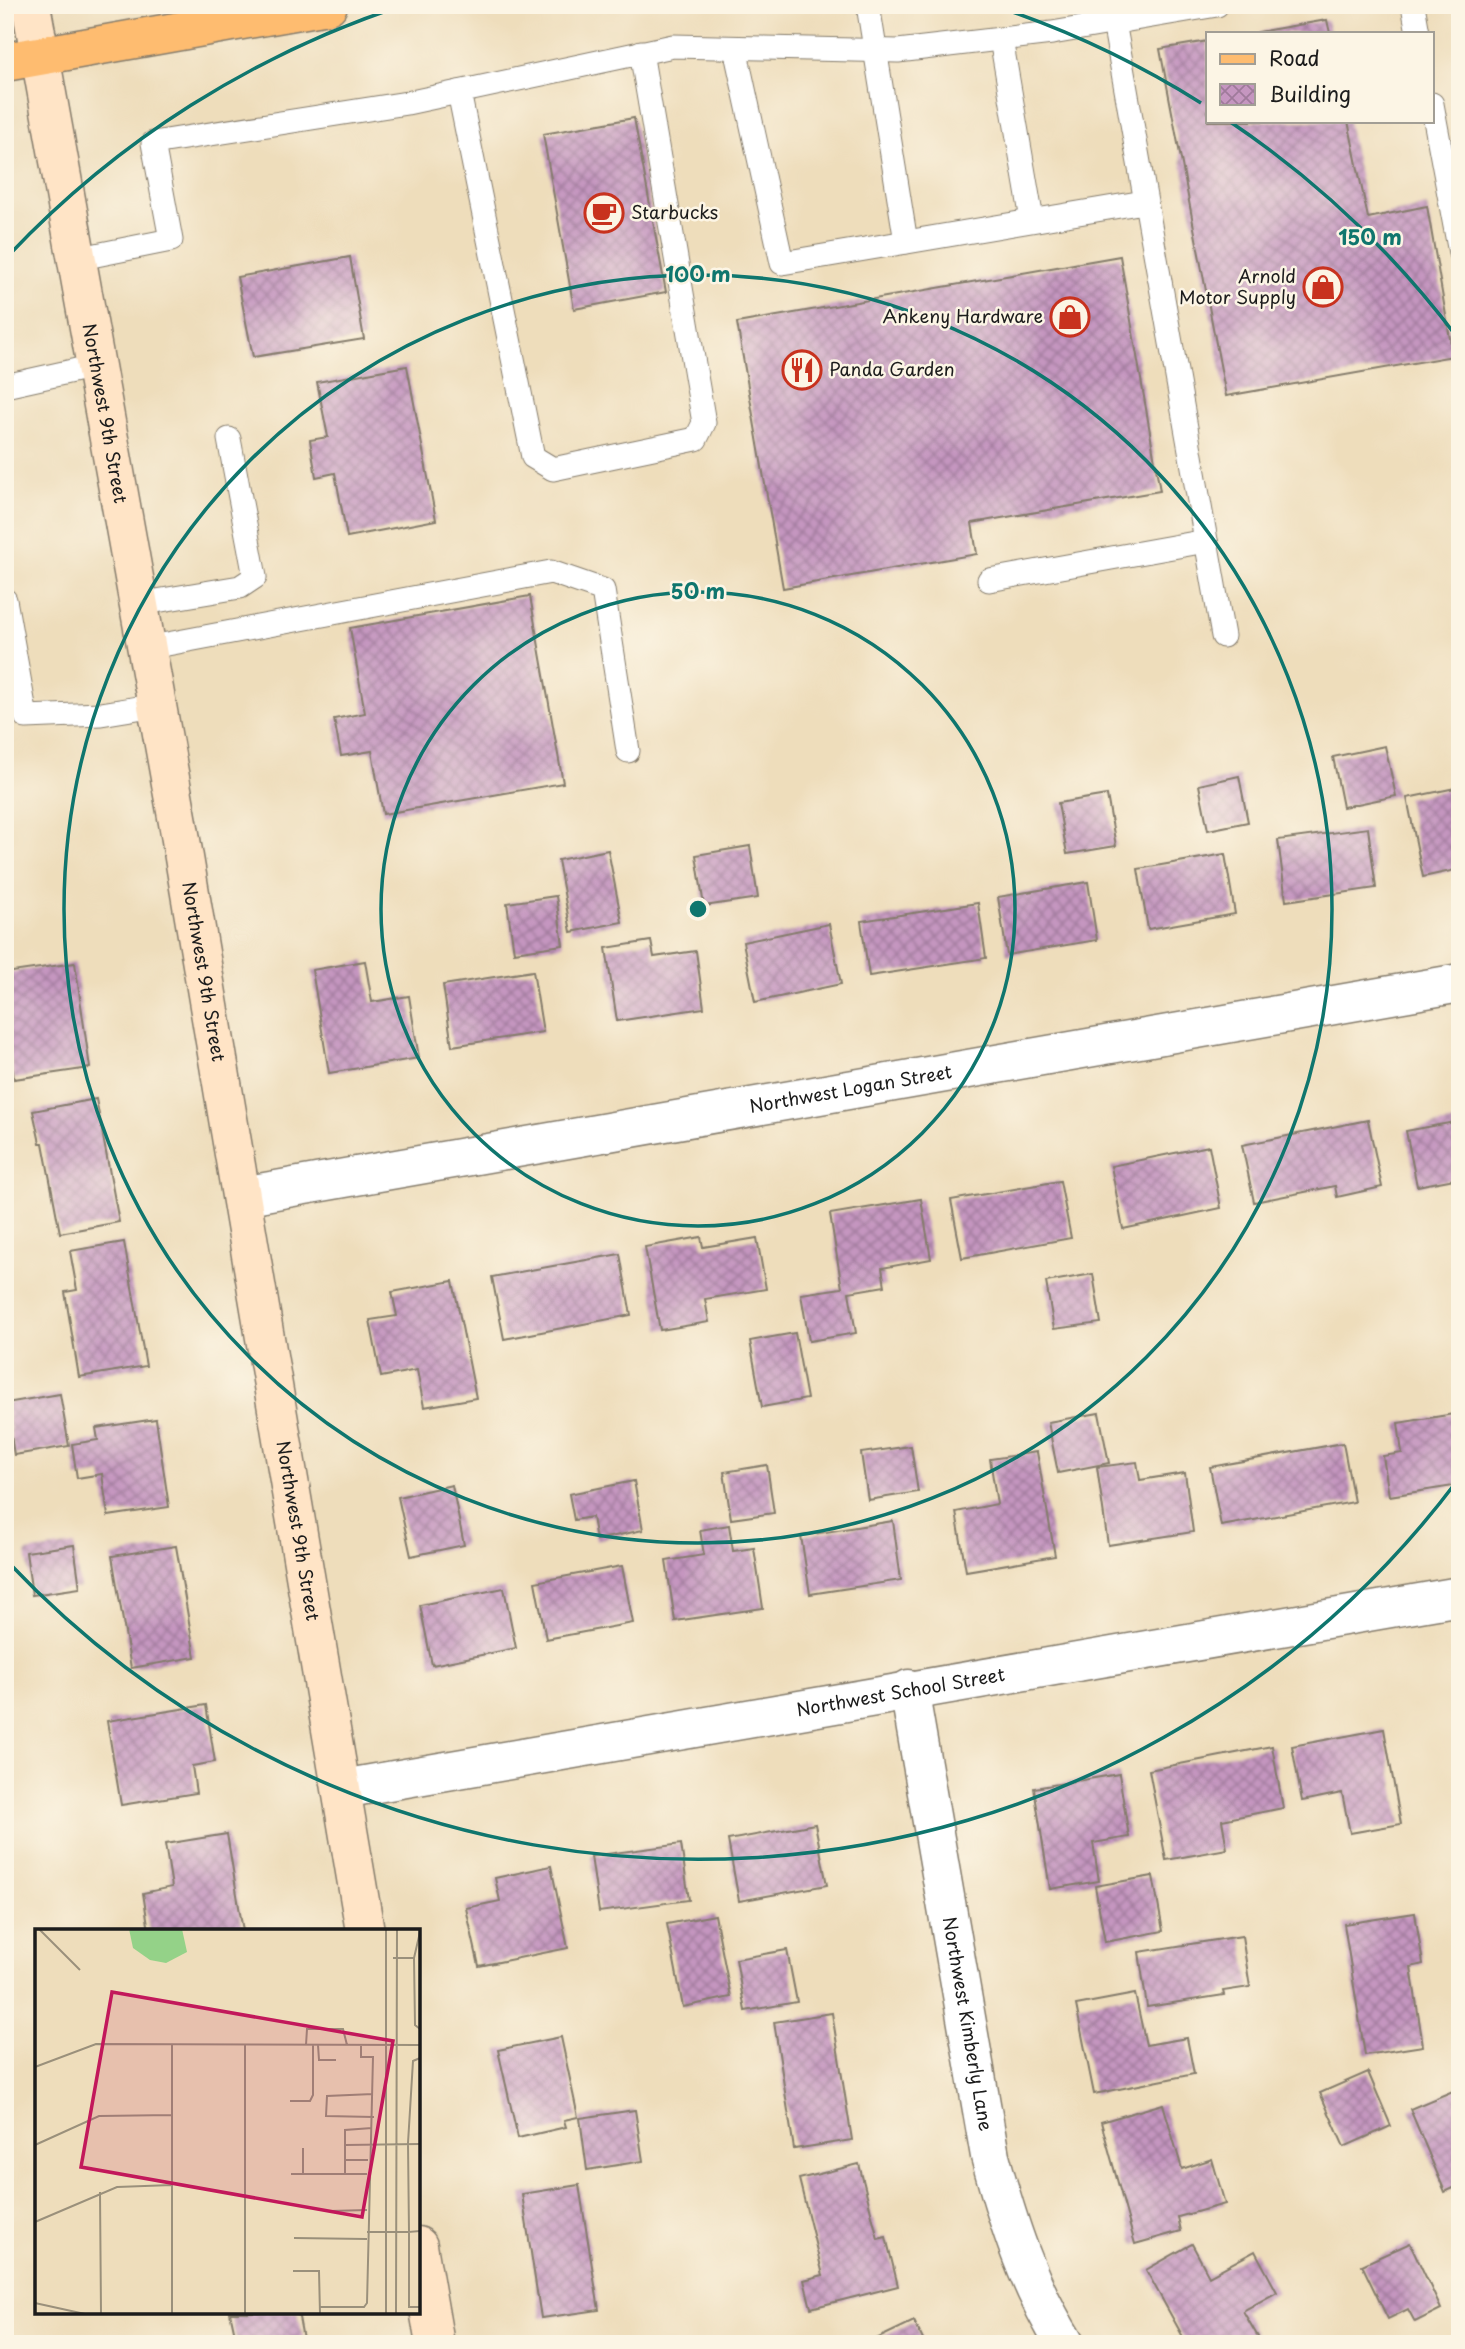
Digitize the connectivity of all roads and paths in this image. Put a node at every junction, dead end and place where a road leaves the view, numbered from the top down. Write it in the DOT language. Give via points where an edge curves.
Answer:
graph roads {
  1 [pos="328,5"];
  2 [pos="868,5"];
  3 [pos="1217,5"];
  4 [pos="1413,5"];
  5 [pos="31,9"];
  6 [pos="1114,22"];
  7 [pos="1418,32"];
  8 [pos="1001,39"];
  9 [pos="735,48"];
  10 [pos="876,51"];
  11 [pos="641,52"];
  12 [pos="22,59"];
  13 [pos="459,92"];
  14 [pos="1434,115"];
  15 [pos="1144,202"];
  16 [pos="1032,220"];
  17 [pos="906,242"];
  18 [pos="1460,253"];
  19 [pos="76,259"];
  20 [pos="95,366"];
  21 [pos="5,386"];
  22 [pos="229,439"];
  23 [pos="1206,541"];
  24 [pos="989,580"];
  25 [pos="5,600"];
  26 [pos="138,604"];
  27 [pos="1223,636"];
  28 [pos="146,648"];
  29 [pos="156,705"];
  30 [pos="628,751"];
  31 [pos="1460,983"];
  32 [pos="242,1196"];
  33 [pos="1460,1595"];
  34 [pos="909,1689"];
  35 [pos="342,1790"];
  36 [pos="365,1929"];
  37 [pos="420,2258"];
  38 [pos="435,2344"];
  39 [pos="1065,2344"];
  1 -- 12 [label="main road"];
  2 -- 10 [label="lane"];
  3 -- 6 [label="lane"];
  4 -- 7 [label="lane"];
  5 -- 12 [label="street, Northwest 9th Street"];
  6 -- 8 [label="lane"];
  6 -- 15 [label="lane"];
  8 -- 10 [label="lane"];
  8 -- 16 [label="lane"];
  9 -- 10 [label="lane"];
  9 -- 11 [label="lane" via="673,46"];
  9 -- 17 [label="lane" via="782,263"];
  10 -- 17 [label="lane"];
  11 -- 13 [label="lane"];
  11 -- 13 [label="lane" via="704,423 696,439 553,469 533,457"];
  12 -- 19 [label="street, Northwest 9th Street"];
  13 -- 19 [label="lane" via="153,143 171,240"];
  14 -- 18 [label="lane"];
  15 -- 16 [label="lane"];
  15 -- 23 [label="lane"];
  16 -- 17 [label="lane"];
  19 -- 20 [label="street, Northwest 9th Street"];
  20 -- 21 [label="lane"];
  20 -- 26 [label="street, Northwest 9th Street"];
  22 -- 26 [label="lane" via="255,578 240,587"];
  23 -- 24 [label="lane"];
  23 -- 27 [label="lane"];
  25 -- 29 [label="lane" via="26,717 101,714"];
  26 -- 28 [label="street, Northwest 9th Street"];
  28 -- 29 [label="street, Northwest 9th Street"];
  28 -- 30 [label="lane" via="551,572 603,590"];
  29 -- 32 [label="street, Northwest 9th Street"];
  31 -- 32 [label="street, Northwest Logan Street"];
  32 -- 35 [label="street, Northwest 9th Street"];
  33 -- 34 [label="street, Northwest School Street"];
  34 -- 35 [label="street, Northwest School Street"];
  34 -- 39 [label="street, Northwest Kimberly Lane" via="990,2156 1028,2277"];
  35 -- 36 [label="street, Northwest 9th Street"];
  37 -- 38 [label="street"];
}
